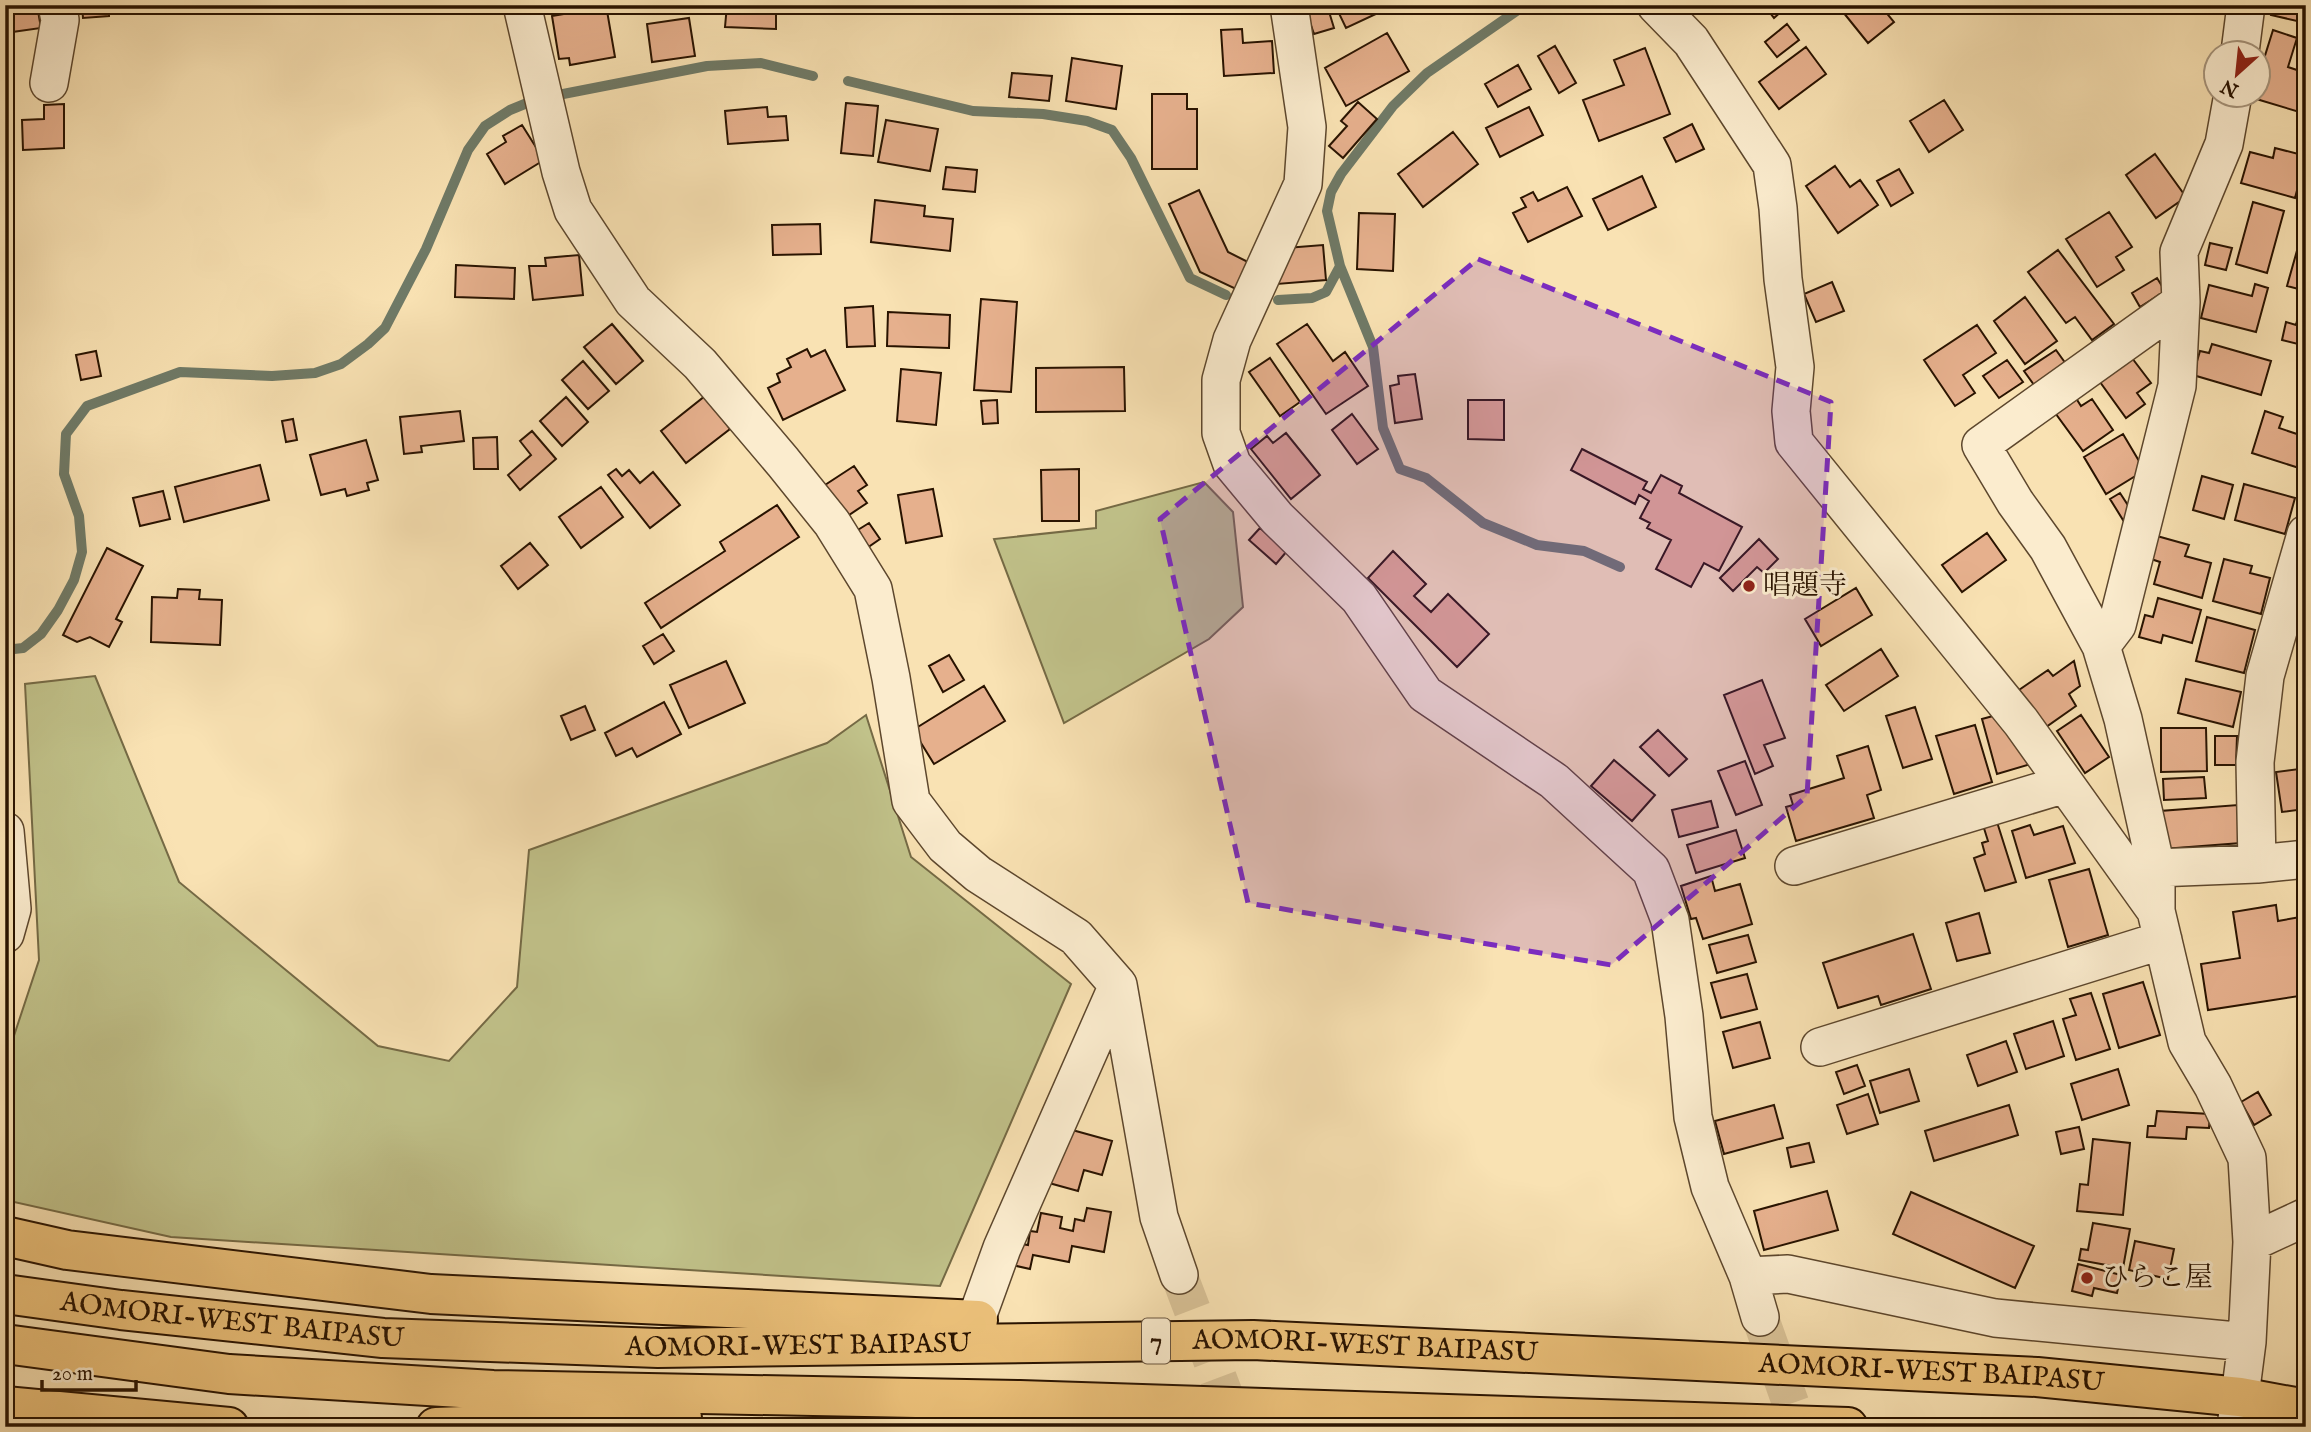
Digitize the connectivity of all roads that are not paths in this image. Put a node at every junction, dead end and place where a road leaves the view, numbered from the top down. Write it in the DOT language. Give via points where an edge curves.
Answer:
graph roads {
  1 [pos="57,5"];
  2 [pos="522,5"];
  3 [pos="1289,5"];
  4 [pos="1656,5"];
  5 [pos="2246,5"];
  6 [pos="2241,38"];
  7 [pos="49,83"];
  8 [pos="2231,108"];
  9 [pos="2180,302"];
  10 [pos="2306,534"];
  11 [pos="2101,646"];
  12 [pos="2065,783"];
  13 [pos="5,831"];
  14 [pos="2306,859"];
  15 [pos="2257,864"];
  16 [pos="1794,866"];
  17 [pos="2156,869"];
  18 [pos="2160,926"];
  19 [pos="5,934"];
  20 [pos="1118,985"];
  21 [pos="1820,1048"];
  22 [pos="2306,1217"];
  23 [pos="5,1236"];
  24 [pos="2252,1242"];
  25 [pos="1180,1275"];
  26 [pos="1748,1276"];
  27 [pos="5,1294"];
  28 [pos="1760,1317"];
  29 [pos="976,1320"];
  30 [pos="1253,1340"];
  31 [pos="2247,1342"];
  32 [pos="5,1344"];
  33 [pos="1020,1400"];
  34 [pos="5,1406"];
  35 [pos="2306,1409"];
  36 [pos="2238,1412"];
  37 [pos="229,1427"];
  38 [pos="436,1427"];
  39 [pos="1848,1427"];
  1 -- 7 [label="street" via="60,20"];
  2 -- 20 [label="street" via="573,210 633,301 700,364 783,462 832,523 873,589 911,801 961,860 1076,937"];
  3 -- 26 [label="street" via="1307,127 1303,184 1232,340 1221,380 1221,433 1228,454 1277,518 1359,598 1425,694 1554,781 1651,870 1670,920 1693,1117 1710,1187"];
  4 -- 12 [label="street" via="1691,41 1772,165 1795,367 1794,442 2021,722"];
  5 -- 6 [label="street"];
  8 -- 9 [label="street" via="2224,145 2179,252"];
  9 -- 11 [label="street" via="2177,386 2117,625"];
  9 -- 11 [label="street" via="1981,445 2048,548"];
  10 -- 15 [label="street" via="2265,676 2255,762"];
  11 -- 17 [label="street" via="2123,719"];
  12 -- 16 [label="street"];
  12 -- 18 [label="street"];
  13 -- 19 [label="street" via="12,909"];
  14 -- 15 [label="street"];
  15 -- 17 [label="street"];
  17 -- 18 [label="street"];
  18 -- 21 [label="street"];
  18 -- 24 [label="street" via="2187,1042 2247,1158"];
  20 -- 25 [label="street" via="1159,1217"];
  20 -- 29 [label="street" via="1002,1248"];
  22 -- 24 [label="street"];
  23 -- 29 [label="highway" via="67,1250 431,1294"];
  24 -- 31 [label="street"];
  26 -- 28 [label="street"];
  26 -- 31 [label="street" via="1788,1274 1995,1318"];
  27 -- 30 [label="highway, AOMORI-WEST BAIPASU / 7" via="397,1338 658,1348"];
  29 -- 30 [label="highway"];
  30 -- 36 [label="highway, AOMORI-WEST BAIPASU / 7" via="2038,1377"];
  31 -- 36 [label="street"];
  32 -- 33 [label="highway, AOMORI-WEST BAIPASU / 7" via="229,1374 493,1390"];
  33 -- 38 [label="highway"];
  33 -- 39 [label="highway, AOMORI-WEST BAIPASU / 7"];
  34 -- 37 [label="highway"];
  35 -- 36 [label="highway, AOMORI-WEST BAIPASU / 7"];
}
